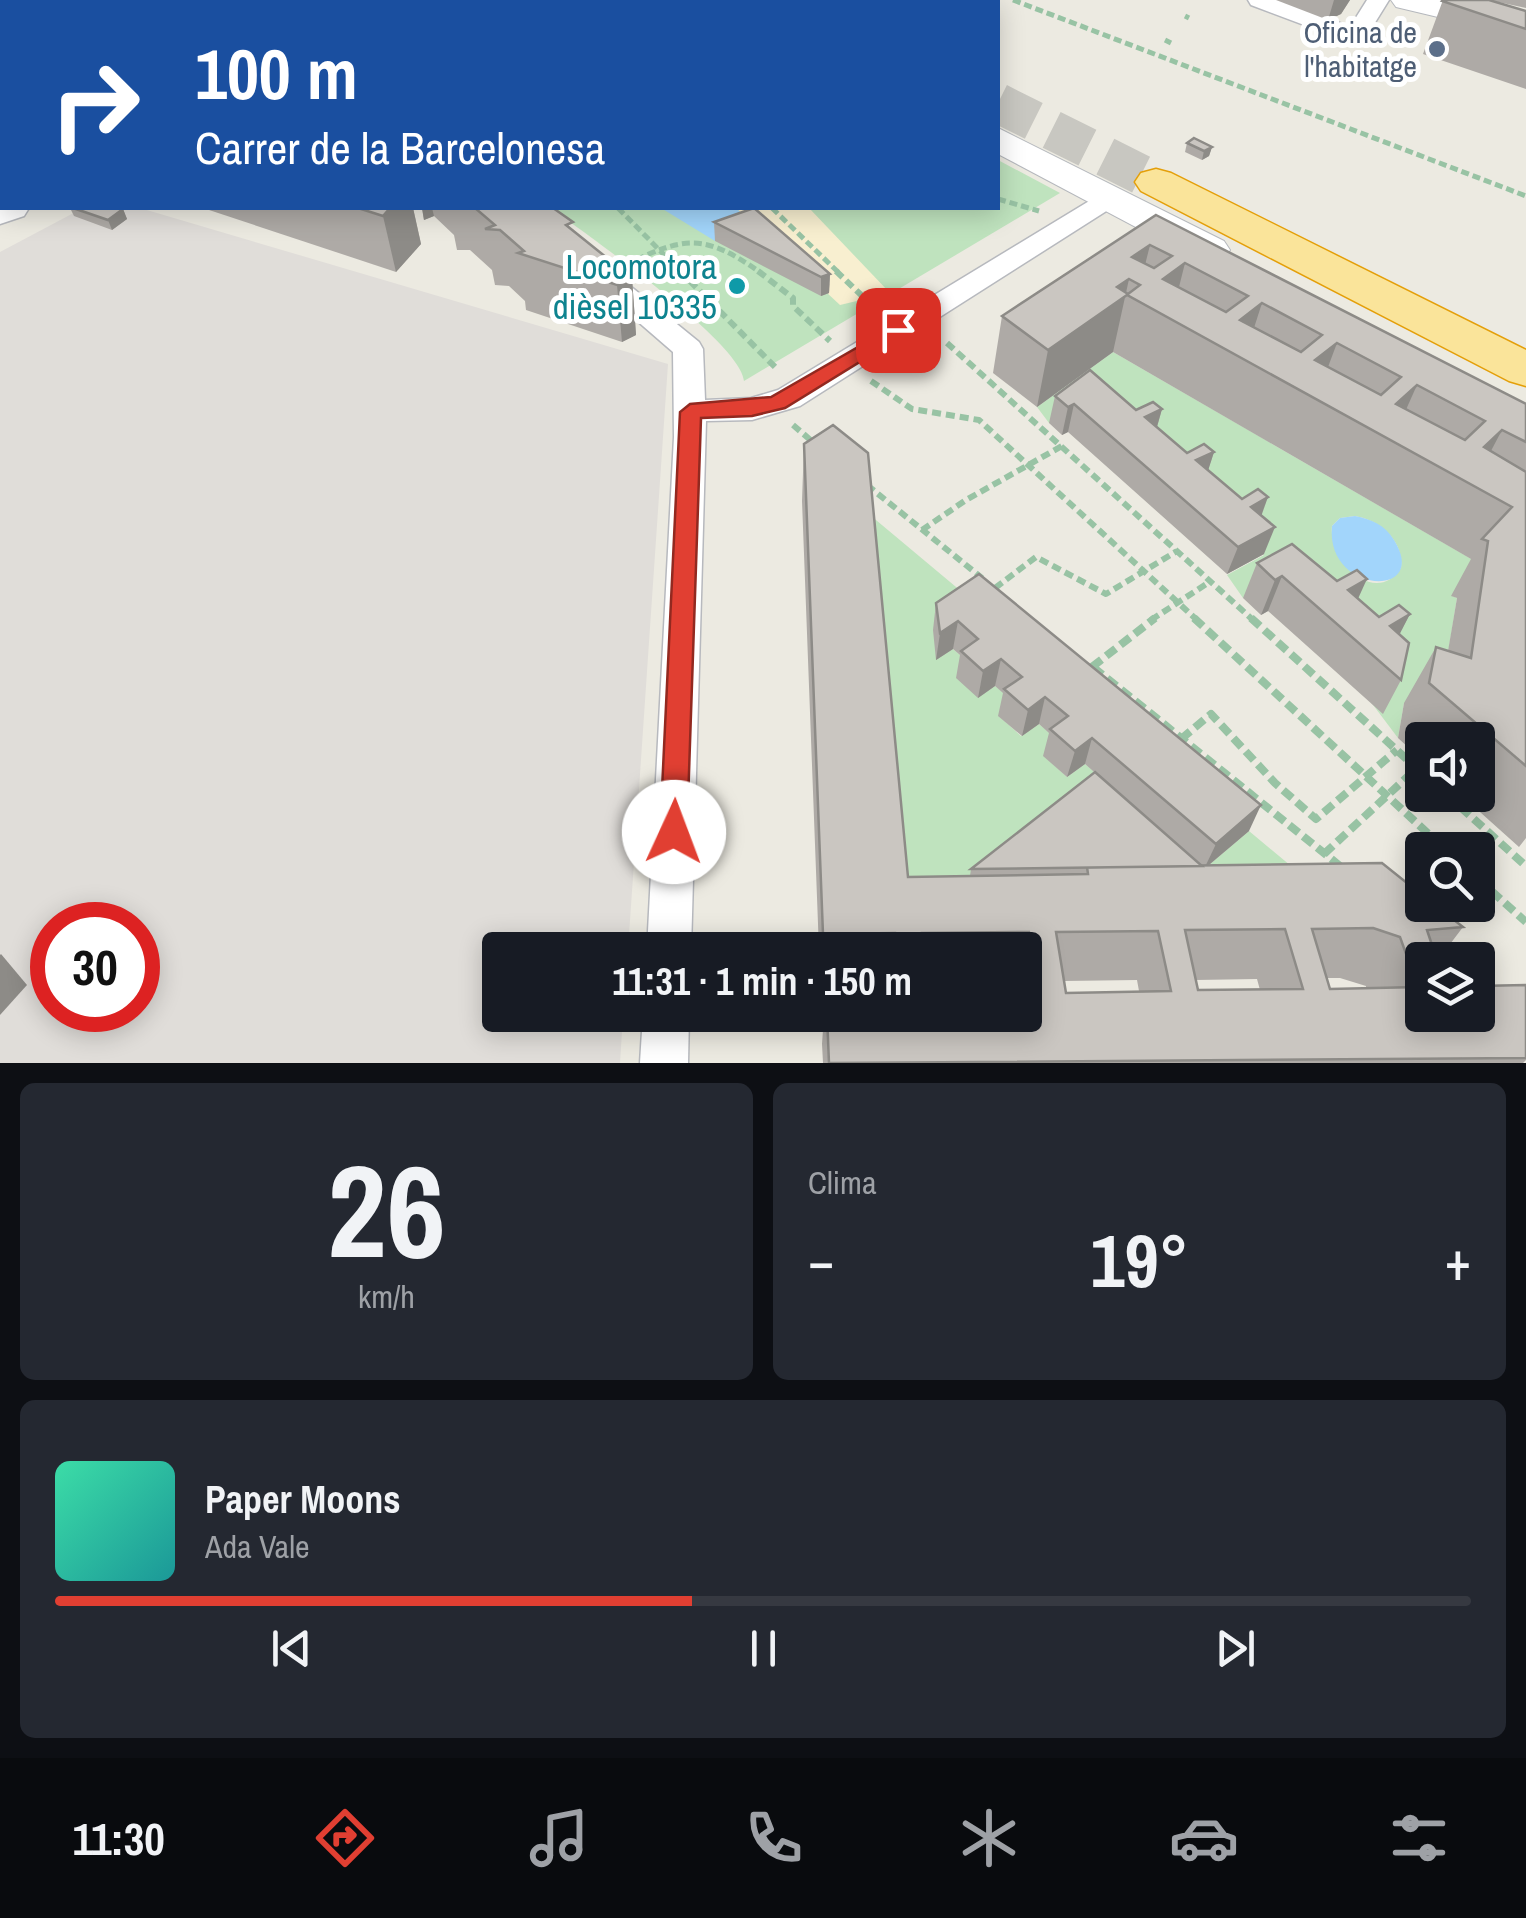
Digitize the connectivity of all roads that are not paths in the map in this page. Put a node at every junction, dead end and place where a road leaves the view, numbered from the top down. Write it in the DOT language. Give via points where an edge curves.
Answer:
graph roads {
  1 [pos="1259,0"];
  2 [pos="1378,0"];
  3 [pos="1407,0"];
  4 [pos="1526,28"];
  5 [pos="1000,139"];
  6 [pos="1156,182"];
  7 [pos="1109,197"];
  8 [pos="568,253"];
  9 [pos="1359,329"];
  10 [pos="1443,373"];
  11 [pos="1520,390"];
  12 [pos="690,412"];
  13 [pos="670,932"];
  14 [pos="665,1032"];
  15 [pos="664,1063"];
  1 -- 2 [label="street" via="1355,37"];
  3 -- 4 [label="main road"];
  5 -- 7 [label="main road"];
  6 -- 11 [label="highway"];
  7 -- 9 [label="main road"];
  7 -- 12 [label="street" via="790,398 752,409"];
  8 -- 12 [label="street" via="688,348"];
  10 -- 11 [label="main road"];
  12 -- 13 [label="street"];
  14 -- 15 [label="street"];
}
